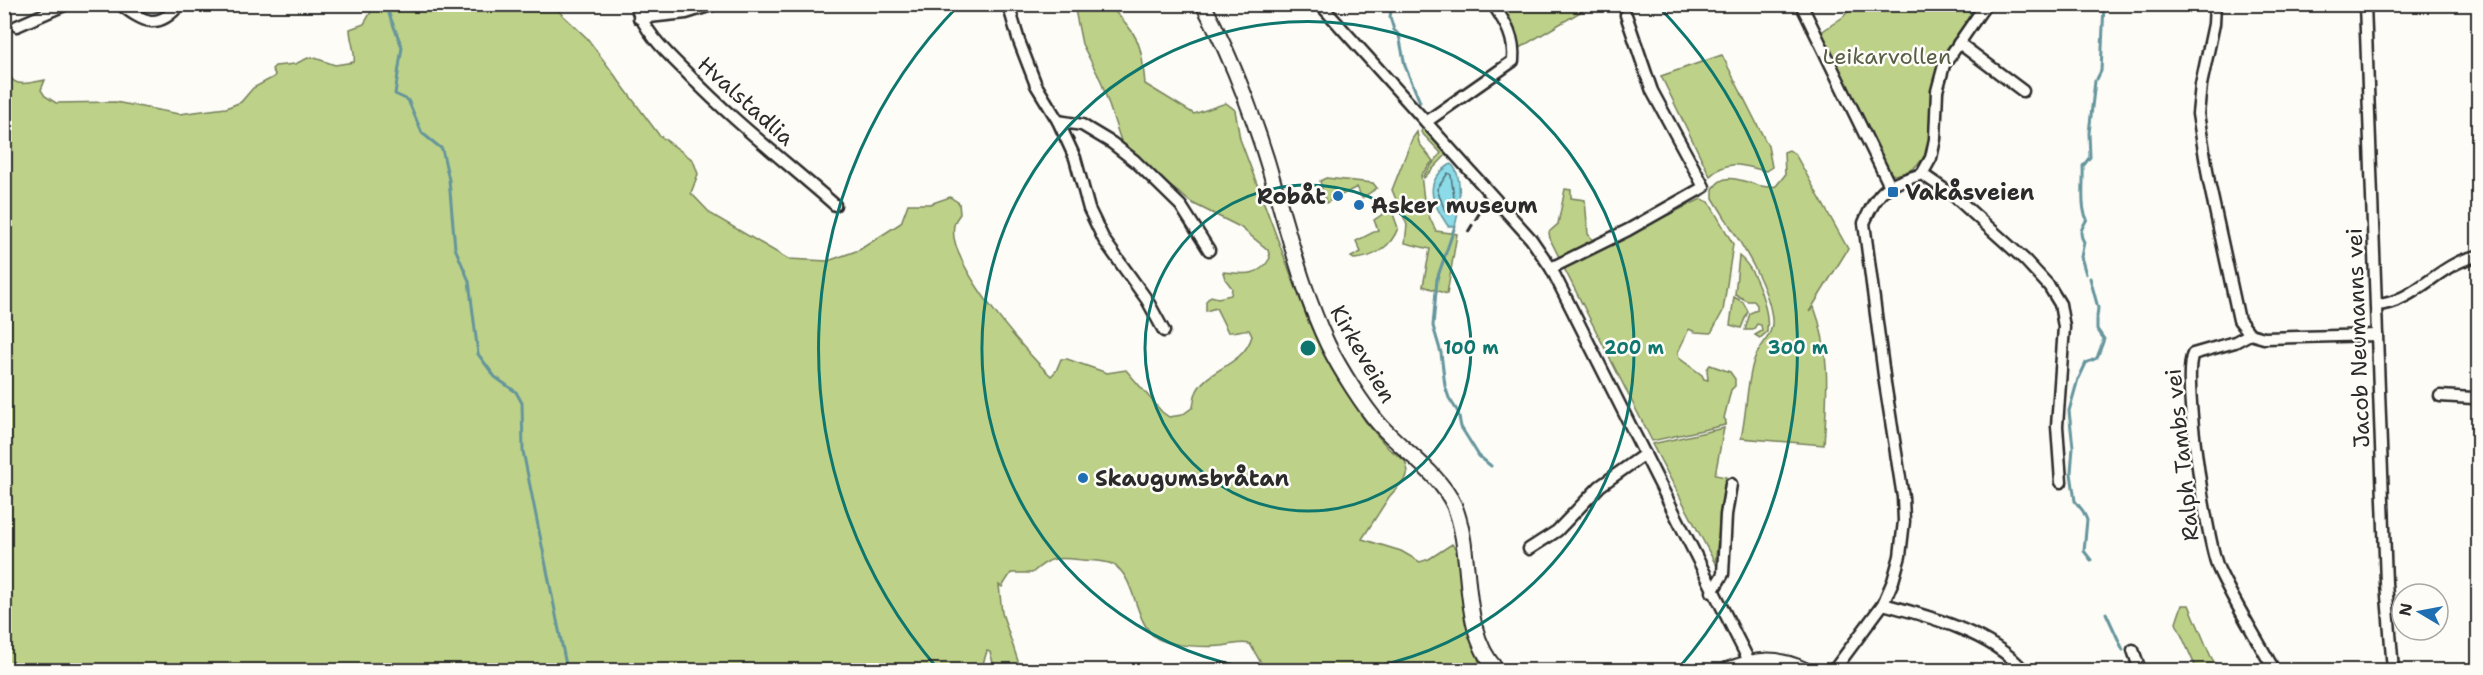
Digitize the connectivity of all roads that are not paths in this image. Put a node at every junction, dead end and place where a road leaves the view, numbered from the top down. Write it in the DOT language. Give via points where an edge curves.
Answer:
graph roads {
  1 [pos="67,4"];
  2 [pos="120,4"];
  3 [pos="180,4"];
  4 [pos="635,4"];
  5 [pos="715,4"];
  6 [pos="1008,4"];
  7 [pos="1203,4"];
  8 [pos="1320,4"];
  9 [pos="1493,4"];
  10 [pos="1801,4"];
  11 [pos="1986,4"];
  12 [pos="2216,4"];
  13 [pos="2365,4"];
  14 [pos="1626,15"];
  15 [pos="639,18"];
  16 [pos="17,26"];
  17 [pos="1959,43"];
  18 [pos="2023,91"];
  19 [pos="1058,120"];
  20 [pos="1426,122"];
  21 [pos="1923,174"];
  22 [pos="1889,184"];
  23 [pos="835,205"];
  24 [pos="1209,250"];
  25 [pos="2478,256"];
  26 [pos="1551,268"];
  27 [pos="2377,305"];
  28 [pos="1164,331"];
  29 [pos="2250,334"];
  30 [pos="2377,335"];
  31 [pos="2439,396"];
  32 [pos="2478,401"];
  33 [pos="1645,454"];
  34 [pos="2061,482"];
  35 [pos="1731,484"];
  36 [pos="1529,549"];
  37 [pos="1712,592"];
  38 [pos="1882,604"];
  39 [pos="2133,650"];
  40 [pos="1749,661"];
  41 [pos="1497,670"];
  42 [pos="1727,670"];
  43 [pos="1805,670"];
  44 [pos="1834,670"];
  45 [pos="2023,670"];
  46 [pos="2140,670"];
  47 [pos="2274,670"];
  48 [pos="2393,670"];
  1 -- 16 [label="street"];
  2 -- 3 [label="street" via="148,22 162,20"];
  4 -- 15 [label="street, Hvalstadlia"];
  5 -- 15 [label="street" via="686,14"];
  6 -- 19 [label="street" via="1028,67"];
  7 -- 41 [label="main road, Kirkeveien" via="1236,74 1277,192 1302,280 1330,348 1379,424 1452,501 1465,546 1477,634"];
  8 -- 20 [label="street"];
  9 -- 20 [label="street" via="1512,34 1513,61"];
  10 -- 22 [label="street"];
  11 -- 17 [label="street"];
  12 -- 29 [label="street" via="2198,114 2235,310"];
  13 -- 27 [label="street, Jacob Neumanns vei"];
  14 -- 26 [label="street" via="1652,91 1704,187"];
  15 -- 23 [label="street, Hvalstadlia" via="652,38 720,107"];
  17 -- 18 [label="street"];
  17 -- 21 [label="street" via="1944,65 1937,91 1935,139"];
  19 -- 24 [label="street" via="1082,125 1135,161 1181,206"];
  19 -- 28 [label="street" via="1104,240 1143,292"];
  20 -- 26 [label="street" via="1531,239"];
  21 -- 22 [label="street"];
  21 -- 34 [label="street" via="1954,196 2025,260 2056,296 2064,327 2057,426"];
  22 -- 38 [label="street" via="1870,208 1864,223 1904,497 1900,556"];
  25 -- 27 [label="street" via="2457,262 2399,300"];
  26 -- 33 [label="street"];
  27 -- 30 [label="street, Jacob Neumanns vei"];
  29 -- 30 [label="street" via="2274,338"];
  29 -- 47 [label="street, Ralph Tambs vei" via="2193,354 2190,388 2208,539 2218,569"];
  30 -- 48 [label="street, Jacob Neumanns vei"];
  31 -- 32 [label="street"];
  33 -- 36 [label="street" via="1600,486 1557,531"];
  33 -- 37 [label="street"];
  35 -- 37 [label="street" via="1724,574"];
  37 -- 40 [label="street"];
  38 -- 44 [label="street"];
  38 -- 45 [label="street" via="1937,618 1965,630"];
  39 -- 46 [label="street"];
  40 -- 42 [label="main road"];
  40 -- 43 [label="main road" via="1771,660"];
}
